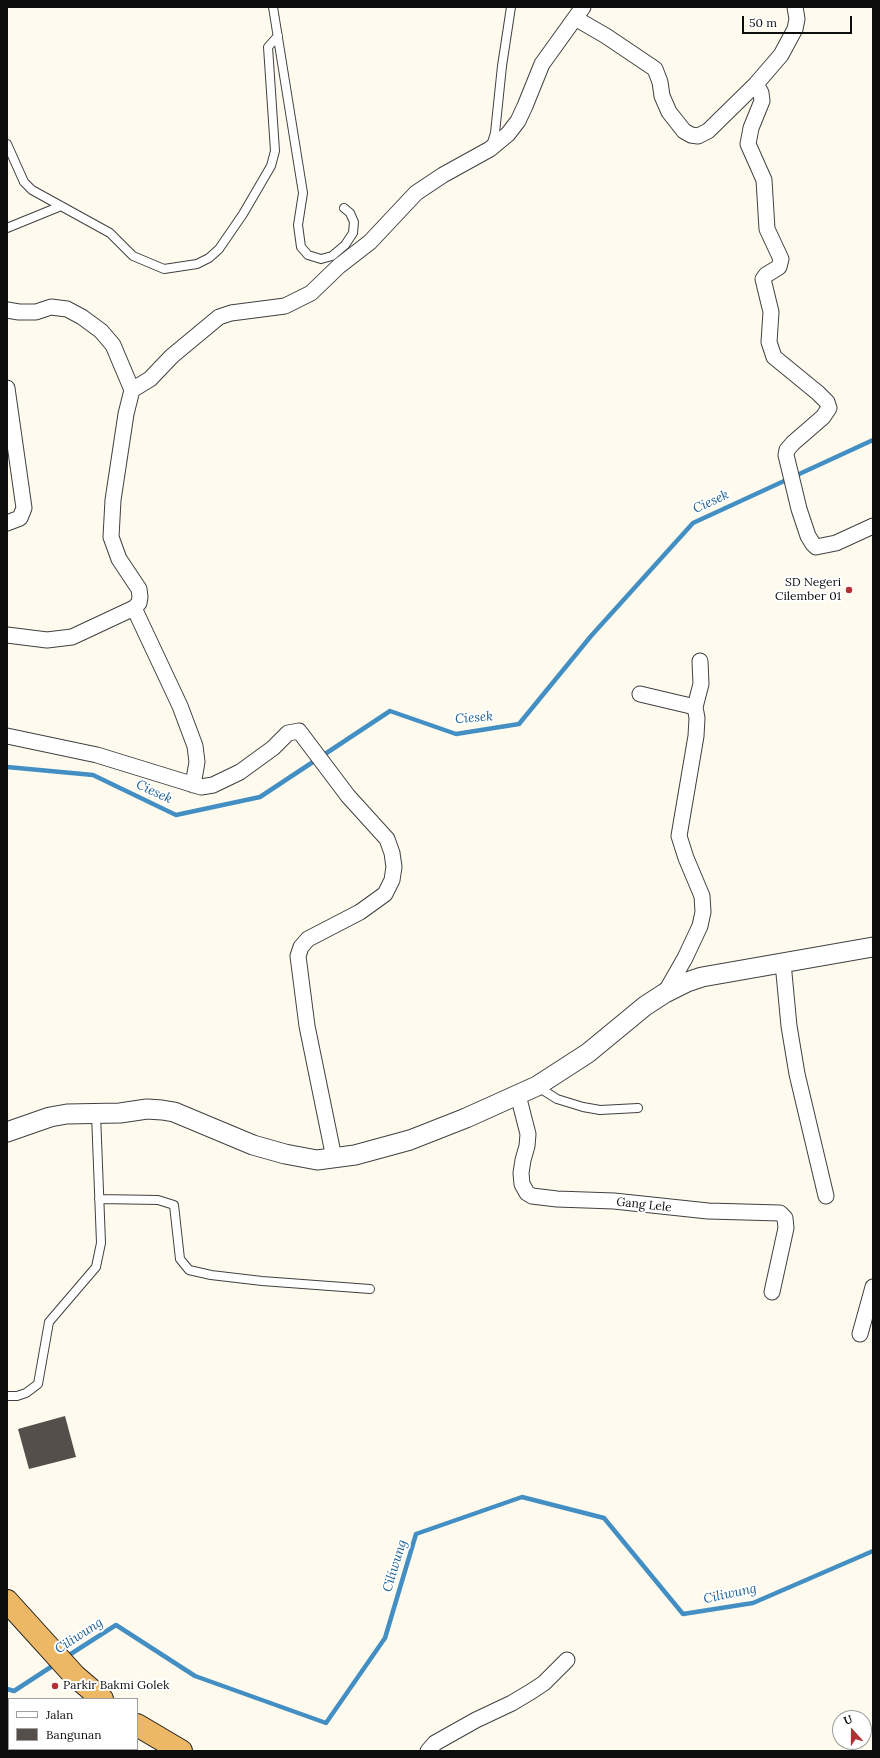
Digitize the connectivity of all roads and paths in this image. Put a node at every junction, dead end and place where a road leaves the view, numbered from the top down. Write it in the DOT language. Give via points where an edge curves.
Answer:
graph roads {
  1 [pos="272,7"];
  2 [pos="511,7"];
  3 [pos="795,7"];
  4 [pos="579,12"];
  5 [pos="278,36"];
  6 [pos="756,84"];
  7 [pos="7,144"];
  8 [pos="490,149"];
  9 [pos="61,206"];
  10 [pos="344,208"];
  11 [pos="7,228"];
  12 [pos="7,310"];
  13 [pos="7,388"];
  14 [pos="132,390"];
  15 [pos="7,523"];
  16 [pos="873,526"];
  17 [pos="134,608"];
  18 [pos="7,636"];
  19 [pos="700,661"];
  20 [pos="640,694"];
  21 [pos="695,707"];
  22 [pos="7,736"];
  23 [pos="193,785"];
  24 [pos="873,947"];
  25 [pos="783,963"];
  26 [pos="665,992"];
  27 [pos="537,1086"];
  28 [pos="518,1095"];
  29 [pos="638,1108"];
  30 [pos="96,1114"];
  31 [pos="7,1132"];
  32 [pos="334,1158"];
  33 [pos="826,1196"];
  34 [pos="99,1200"];
  35 [pos="873,1287"];
  36 [pos="370,1289"];
  37 [pos="772,1292"];
  38 [pos="860,1334"];
  39 [pos="7,1396"];
  40 [pos="9,1603"];
  41 [pos="567,1660"];
  42 [pos="101,1698"];
  43 [pos="138,1726"];
  44 [pos="181,1751"];
  45 [pos="428,1751"];
  1 -- 5 [label="lane"];
  2 -- 8 [label="lane"];
  3 -- 6 [label="street" via="797,19 788,45"];
  4 -- 6 [label="street" via="606,36 655,69 669,112 677,125 691,135 698,136 708,131"];
  4 -- 8 [label="street" via="542,64 518,121 508,134"];
  5 -- 9 [label="lane" via="268,47 275,151 271,166 239,220 219,249 209,258 197,264 164,268 133,256 110,233"];
  5 -- 10 [label="lane" via="303,192 298,225 301,247 308,256 321,259 332,256 345,245 353,233 354,222"];
  6 -- 16 [label="street" via="762,101 751,128 748,144 764,180 767,229 781,259 780,265 763,279 771,312 769,342 774,357 818,393 829,408 823,417 787,450 794,491 808,536 816,547 836,543"];
  7 -- 9 [label="lane" via="24,182 32,190"];
  8 -- 14 [label="street" via="416,193 370,242 339,266 311,293 285,306 219,317 172,356 150,379"];
  9 -- 11 [label="lane"];
  12 -- 14 [label="street" via="36,312 51,307 67,309 82,317 101,331 113,345"];
  13 -- 15 [label="street" via="24,508 20,518"];
  14 -- 17 [label="street" via="126,414 111,518 111,537 116,553 138,589 140,600"];
  17 -- 18 [label="street" via="72,637 47,640"];
  17 -- 23 [label="street" via="180,706 195,746 197,762"];
  19 -- 21 [label="street" via="701,684"];
  20 -- 21 [label="street"];
  21 -- 26 [label="street" via="696,736 679,836 702,896 703,912 700,926 685,958"];
  22 -- 23 [label="street" via="97,755"];
  23 -- 32 [label="street" via="210,786 240,772 273,748 288,733 298,731 348,796 387,839 394,867 390,886 379,900 308,939 298,956 307,1026"];
  24 -- 25 [label="street"];
  25 -- 26 [label="street" via="702,977"];
  25 -- 33 [label="street" via="797,1074"];
  26 -- 27 [label="street" via="644,1006 588,1053"];
  27 -- 28 [label="street"];
  27 -- 29 [label="lane" via="558,1099 576,1105 600,1110"];
  28 -- 32 [label="street" via="410,1140 385,1148"];
  28 -- 37 [label="street, Gang Lele" via="528,1134 522,1160 521,1180 527,1193 557,1199 614,1201 708,1211 780,1213 786,1218 786,1228"];
  30 -- 31 [label="street" via="50,1117"];
  30 -- 32 [label="street" via="147,1109 174,1112 253,1146 317,1160"];
  30 -- 34 [label="lane"];
  34 -- 36 [label="lane" via="158,1200 174,1205 180,1260 189,1270 262,1281"];
  34 -- 39 [label="lane" via="101,1243 96,1266 49,1322 38,1384 26,1393"];
  35 -- 38 [label="street"];
  40 -- 42 [label="highway" via="74,1675"];
  41 -- 45 [label="street" via="532,1691 435,1743"];
  43 -- 44 [label="highway"];
}
